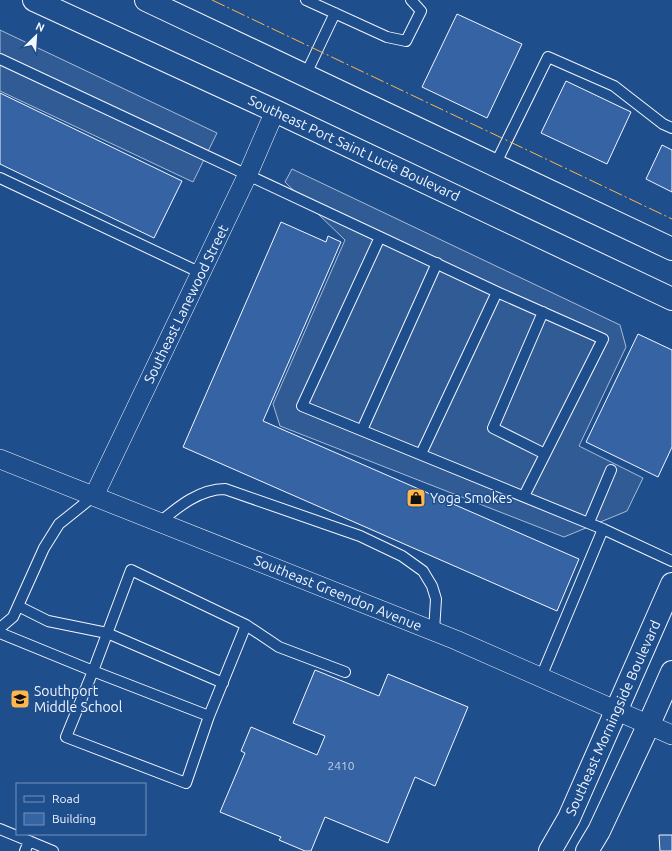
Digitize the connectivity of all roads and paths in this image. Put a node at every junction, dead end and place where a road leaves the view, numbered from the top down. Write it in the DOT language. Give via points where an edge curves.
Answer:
graph roads {
  1 [pos="34,0"];
  2 [pos="146,0"];
  3 [pos="306,0"];
  4 [pos="411,0"];
  5 [pos="335,13"];
  6 [pos="0,59"];
  7 [pos="305,76"];
  8 [pos="275,111"];
  9 [pos="672,128"];
  10 [pos="495,166"];
  11 [pos="247,176"];
  12 [pos="0,178"];
  13 [pos="380,237"];
  14 [pos="672,249"];
  15 [pos="437,263"];
  16 [pos="200,273"];
  17 [pos="497,292"];
  18 [pos="672,299"];
  19 [pos="543,312"];
  20 [pos="362,430"];
  21 [pos="421,454"];
  22 [pos="545,454"];
  23 [pos="0,459"];
  24 [pos="611,470"];
  25 [pos="94,496"];
  26 [pos="524,496"];
  27 [pos="160,522"];
  28 [pos="589,522"];
  29 [pos="604,529"];
  30 [pos="672,561"];
  31 [pos="672,584"];
  32 [pos="18,606"];
  33 [pos="246,625"];
  34 [pos="0,628"];
  35 [pos="434,631"];
  36 [pos="0,633"];
  37 [pos="107,633"];
  38 [pos="93,672"];
  39 [pos="345,672"];
  40 [pos="672,672"];
  41 [pos="541,677"];
  42 [pos="223,683"];
  43 [pos="617,710"];
  44 [pos="209,716"];
  45 [pos="649,724"];
  46 [pos="672,735"];
  47 [pos="0,829"];
  48 [pos="29,841"];
  49 [pos="25,851"];
  50 [pos="53,851"];
  51 [pos="550,851"];
  52 [pos="587,851"];
  1 -- 8 [label="main road, Southeast Port Saint Lucie Boulevard"];
  2 -- 7 [label="main road"];
  3 -- 5 [label="lane"];
  4 -- 5 [label="lane" via="421,11 406,41 387,37"];
  5 -- 7 [label="lane"];
  6 -- 11 [label="lane"];
  7 -- 10 [label="main road"];
  8 -- 11 [label="street, Southeast Lanewood Street"];
  8 -- 18 [label="main road, Southeast Port Saint Lucie Boulevard"];
  9 -- 10 [label="lane" via="663,124 614,86 548,58"];
  10 -- 14 [label="main road"];
  11 -- 13 [label="lane"];
  11 -- 16 [label="street, Southeast Lanewood Street"];
  12 -- 16 [label="lane"];
  13 -- 15 [label="lane"];
  13 -- 20 [label="lane" via="302,406"];
  15 -- 17 [label="lane"];
  15 -- 20 [label="lane"];
  16 -- 25 [label="street, Southeast Lanewood Street"];
  17 -- 19 [label="lane"];
  17 -- 21 [label="lane"];
  19 -- 22 [label="lane" via="493,428"];
  19 -- 22 [label="lane" via="603,339"];
  20 -- 21 [label="lane"];
  21 -- 26 [label="lane"];
  22 -- 26 [label="lane"];
  23 -- 25 [label="street, Southeast Greendon Avenue"];
  24 -- 28 [label="lane"];
  25 -- 27 [label="street, Southeast Greendon Avenue"];
  25 -- 32 [label="lane" via="59,524 44,548"];
  26 -- 28 [label="lane"];
  27 -- 35 [label="street, Southeast Greendon Avenue"];
  27 -- 35 [label="lane" via="178,507 204,493 225,489 360,536 402,556 423,571 436,599"];
  28 -- 29 [label="lane"];
  29 -- 30 [label="lane"];
  29 -- 41 [label="lane"];
  31 -- 43 [label="main road, Southeast Morningside Boulevard"];
  32 -- 34 [label="lane" via="13,617"];
  32 -- 37 [label="lane" via="48,621"];
  33 -- 37 [label="lane" via="131,570"];
  33 -- 39 [label="lane" via="279,647"];
  33 -- 42 [label="lane"];
  35 -- 41 [label="street, Southeast Greendon Avenue"];
  36 -- 38 [label="lane"];
  37 -- 38 [label="lane"];
  37 -- 42 [label="lane"];
  38 -- 44 [label="lane"];
  38 -- 44 [label="lane" via="66,737 186,783"];
  40 -- 45 [label="main road"];
  41 -- 43 [label="street, Southeast Greendon Avenue"];
  42 -- 44 [label="lane"];
  43 -- 45 [label="street, Southeast Greendon Avenue"];
  43 -- 51 [label="main road, Southeast Morningside Boulevard" via="569,818"];
  45 -- 46 [label="street, Southeast Greendon Avenue"];
  45 -- 52 [label="main road" via="599,831"];
  47 -- 48 [label="lane"];
  48 -- 49 [label="lane"];
  48 -- 50 [label="lane"];
}
